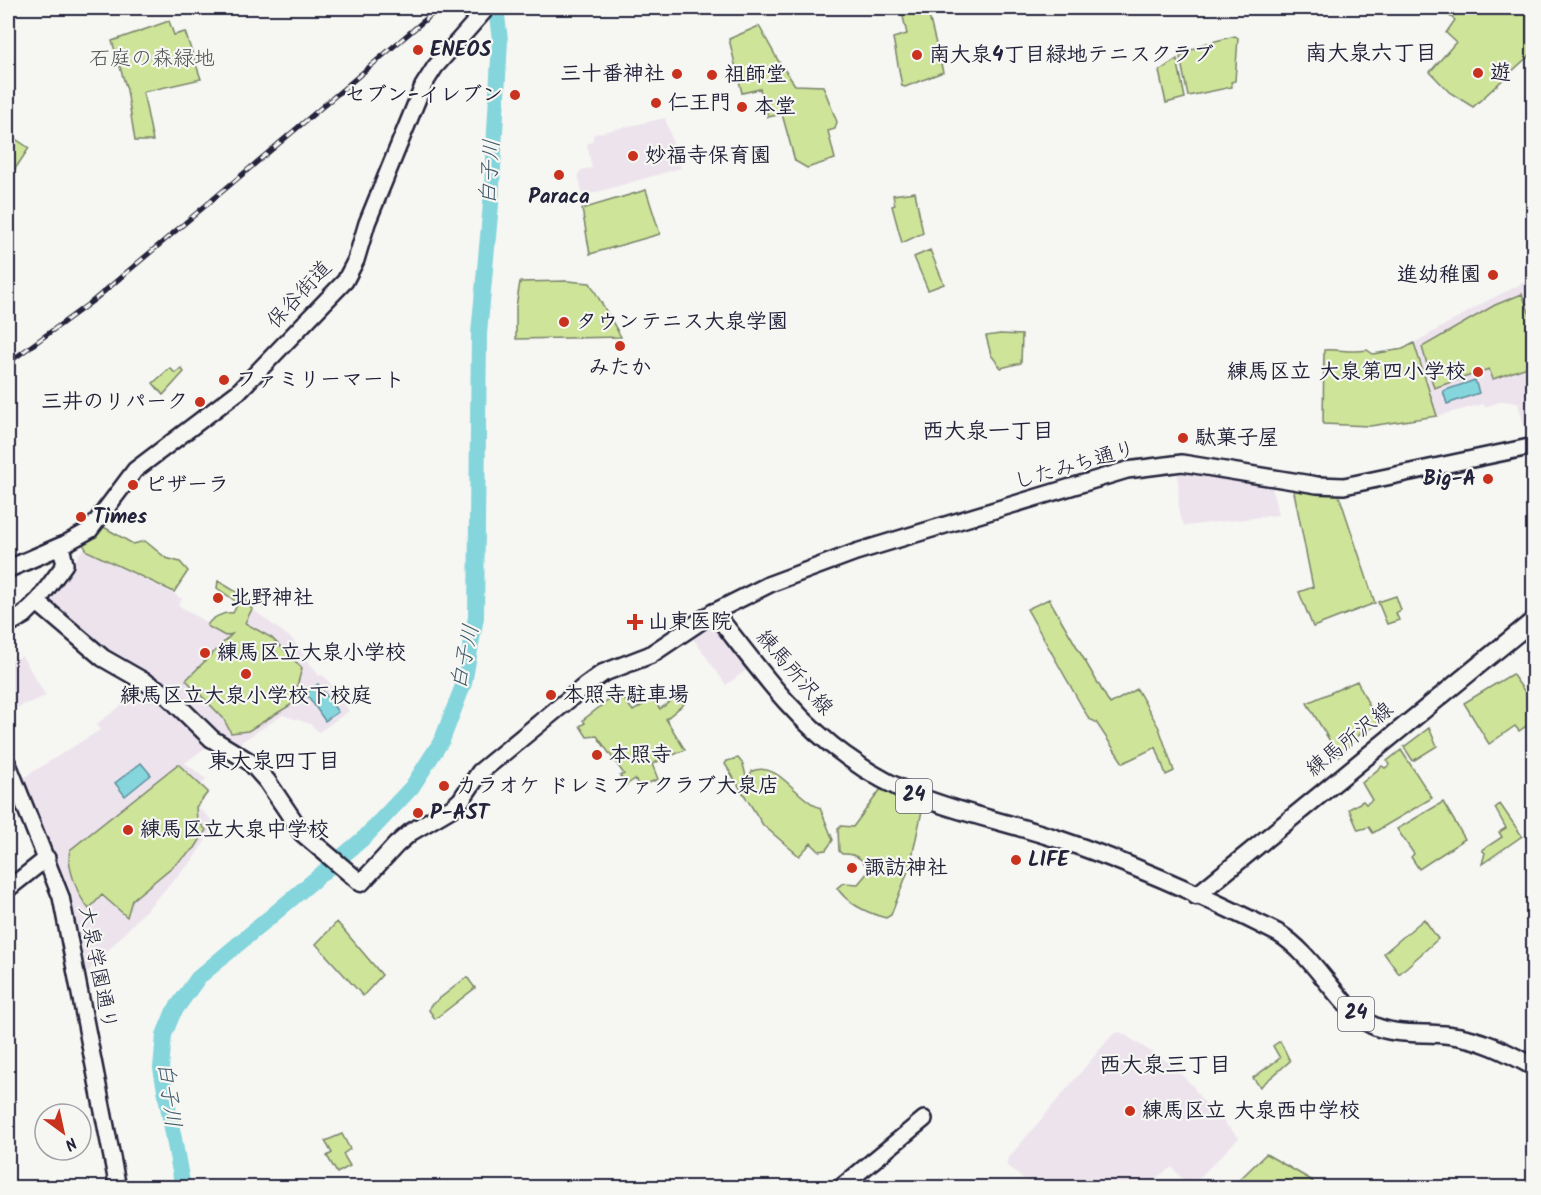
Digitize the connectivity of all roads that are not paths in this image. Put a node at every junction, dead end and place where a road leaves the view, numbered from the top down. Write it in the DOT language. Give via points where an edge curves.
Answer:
graph roads {
  1 [pos="487,8"];
  2 [pos="1533,446"];
  3 [pos="61,546"];
  4 [pos="8,569"];
  5 [pos="37,602"];
  6 [pos="714,612"];
  7 [pos="1533,620"];
  8 [pos="8,624"];
  9 [pos="8,764"];
  10 [pos="47,858"];
  11 [pos="8,889"];
  12 [pos="1196,896"];
  13 [pos="1533,1067"];
  14 [pos="924,1119"];
  15 [pos="118,1188"];
  16 [pos="840,1188"];
  1 -- 3 [label="street, 保谷街道" via="441,59 423,86 345,281 238,392 141,464 90,530"];
  2 -- 6 [label="street, したみち通り" via="1344,486 1182,463 1127,470 856,552 771,584"];
  3 -- 4 [label="main road"];
  3 -- 5 [label="street" via="65,564"];
  5 -- 6 [label="main road" via="103,658 166,694 212,739 250,762 302,833 361,883 396,845 457,804 480,772 585,686 603,673 650,655"];
  5 -- 8 [label="main road"];
  6 -- 12 [label="main road, 練馬所沢線 / 24" via="795,713 826,742 866,770 926,801 1078,846"];
  7 -- 12 [label="main road, 練馬所沢線"];
  9 -- 10 [label="street, 大泉学園通り"];
  10 -- 11 [label="street"];
  10 -- 15 [label="street, 大泉学園通り" via="65,912"];
  12 -- 13 [label="main road, 練馬所沢線 / 24" via="1288,938 1369,1024 1466,1038 1500,1049"];
  14 -- 16 [label="street"];
}
